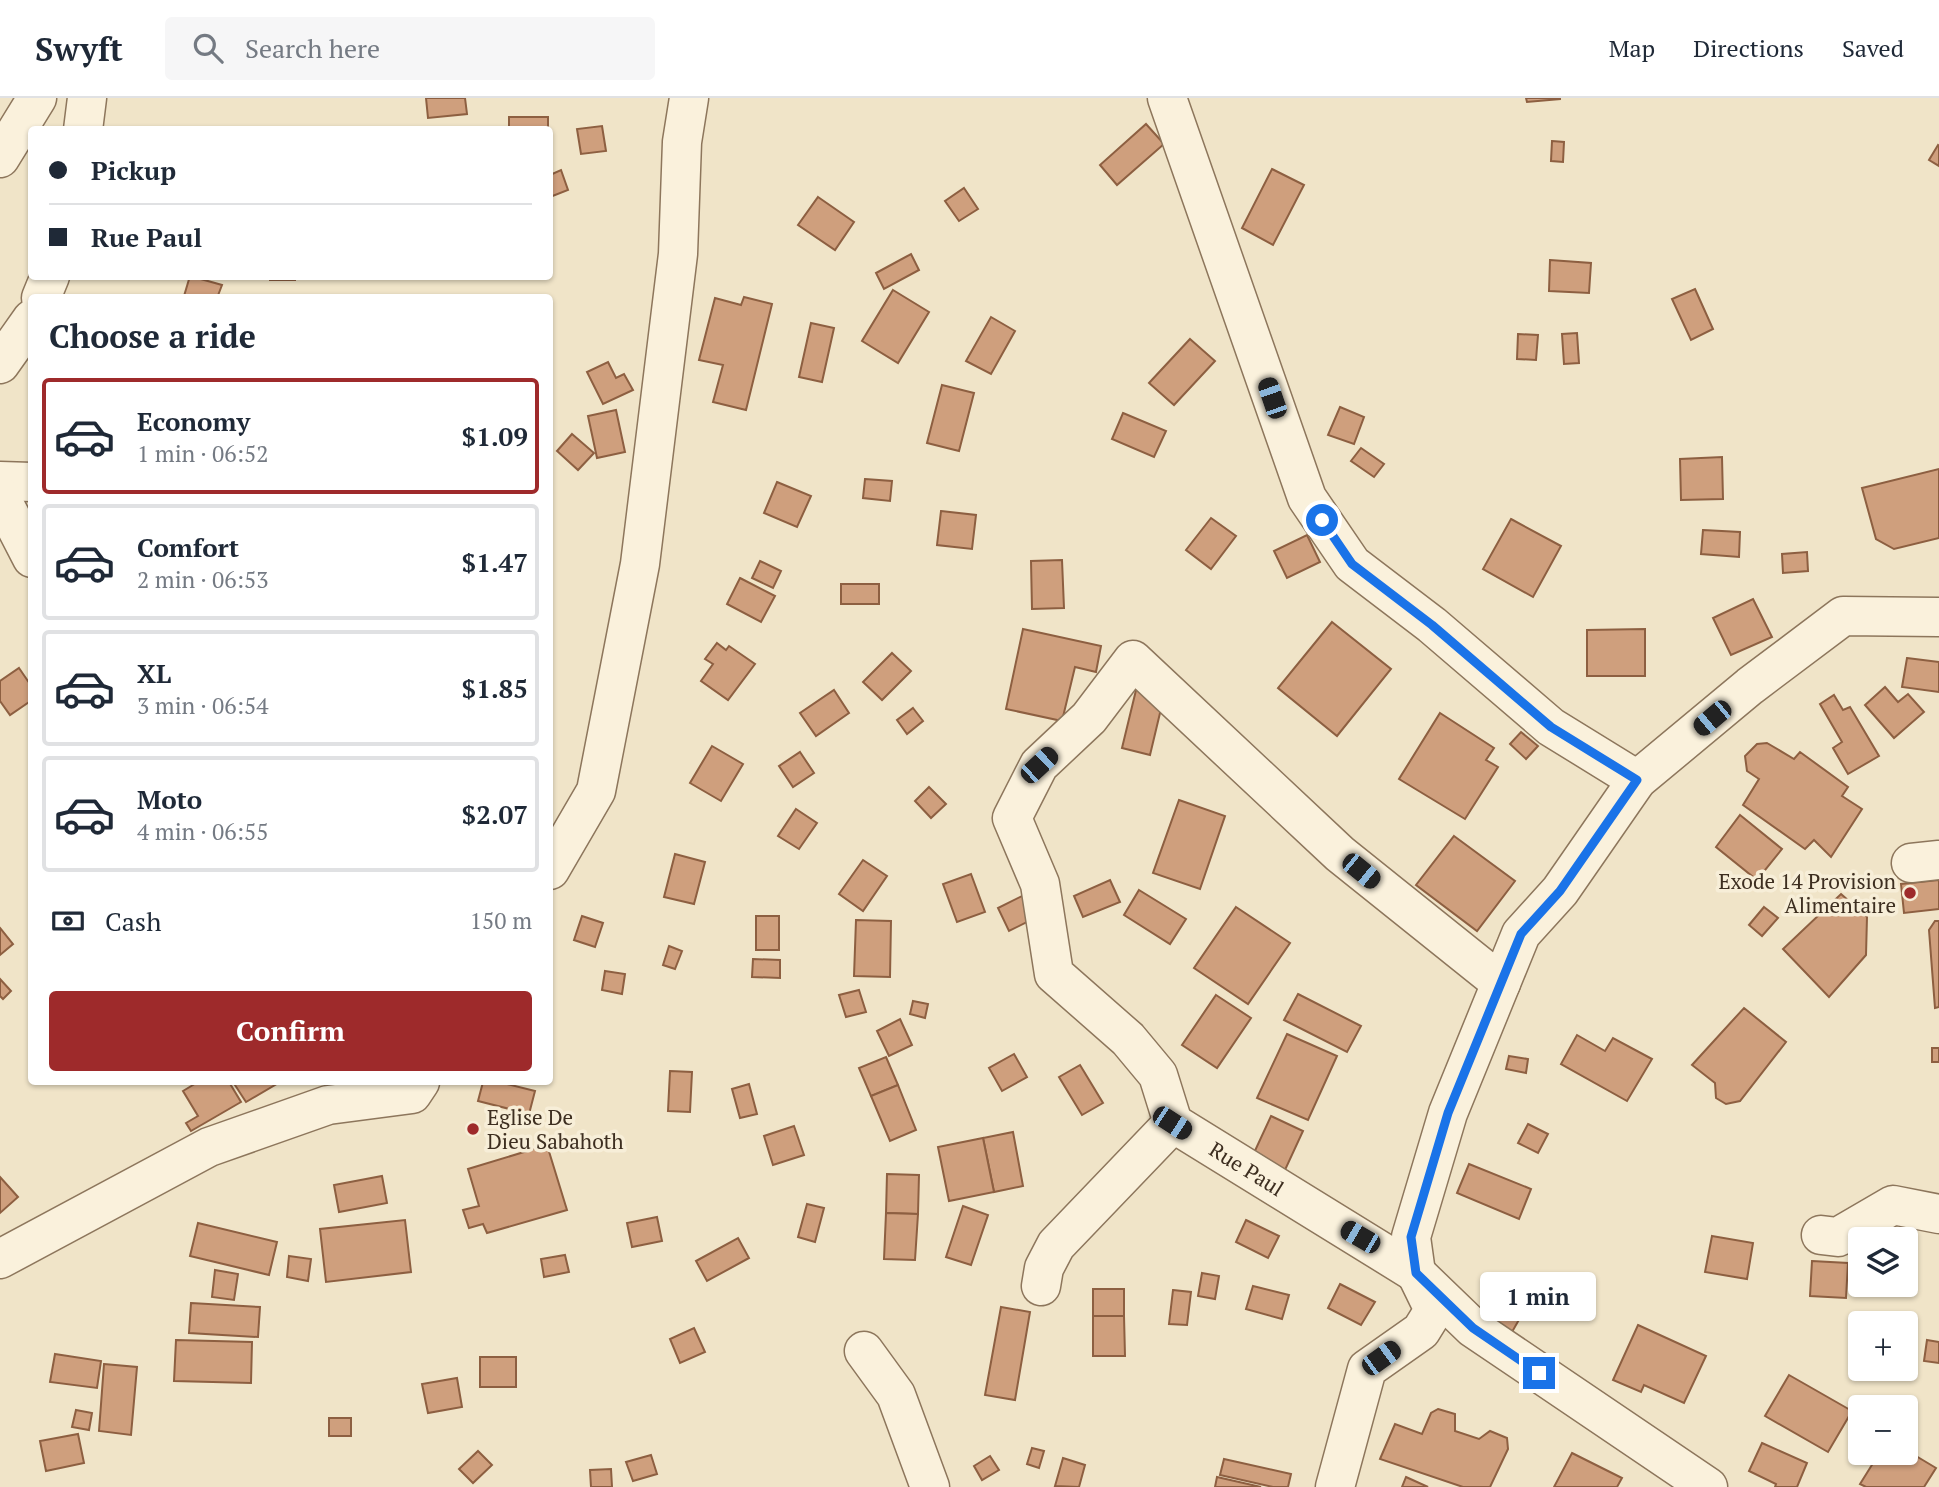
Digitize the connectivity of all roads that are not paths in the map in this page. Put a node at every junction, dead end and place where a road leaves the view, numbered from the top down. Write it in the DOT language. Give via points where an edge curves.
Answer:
graph roads {
  1 [pos="37,98"];
  2 [pos="87,98"];
  3 [pos="689,98"];
  4 [pos="1167,98"];
  5 [pos="84,126"];
  6 [pos="0,158"];
  7 [pos="28,325"];
  8 [pos="0,364"];
  9 [pos="0,481"];
  10 [pos="28,482"];
  11 [pos="0,496"];
  12 [pos="28,550"];
  13 [pos="1939,617"];
  14 [pos="1637,780"];
  15 [pos="553,865"];
  16 [pos="1501,983"];
  17 [pos="418,1085"];
  18 [pos="1172,1123"];
  19 [pos="1939,1214"];
  20 [pos="1821,1235"];
  21 [pos="0,1259"];
  22 [pos="1416,1273"];
  23 [pos="1041,1286"];
  24 [pos="864,1351"];
  25 [pos="930,1487"];
  26 [pos="1335,1487"];
  27 [pos="1708,1487"];
  1 -- 6 [label="street"];
  2 -- 5 [label="street"];
  3 -- 15 [label="street" via="682,142 678,254 640,564 596,791"];
  4 -- 14 [label="street" via="1307,498 1352,564 1432,625 1551,727"];
  7 -- 8 [label="street"];
  9 -- 10 [label="street"];
  11 -- 12 [label="street"];
  13 -- 14 [label="street" via="1843,615"];
  14 -- 16 [label="street" via="1560,891 1521,934"];
  16 -- 18 [label="street" via="1340,854 1133,660 1089,718 1039,765 1012,818 1040,884 1054,974 1128,1039 1158,1075"];
  16 -- 22 [label="street" via="1448,1113 1411,1237"];
  17 -- 21 [label="street" via="412,1094 328,1105 209,1147"];
  18 -- 22 [label="street, Rue Paul"];
  18 -- 23 [label="street" via="1056,1245"];
  19 -- 20 [label="street" via="1893,1205 1838,1237"];
  22 -- 26 [label="street" via="1434,1310 1421,1331 1367,1369"];
  22 -- 27 [label="street, Rue Paul" via="1473,1328"];
  24 -- 25 [label="street" via="896,1395"];
}
